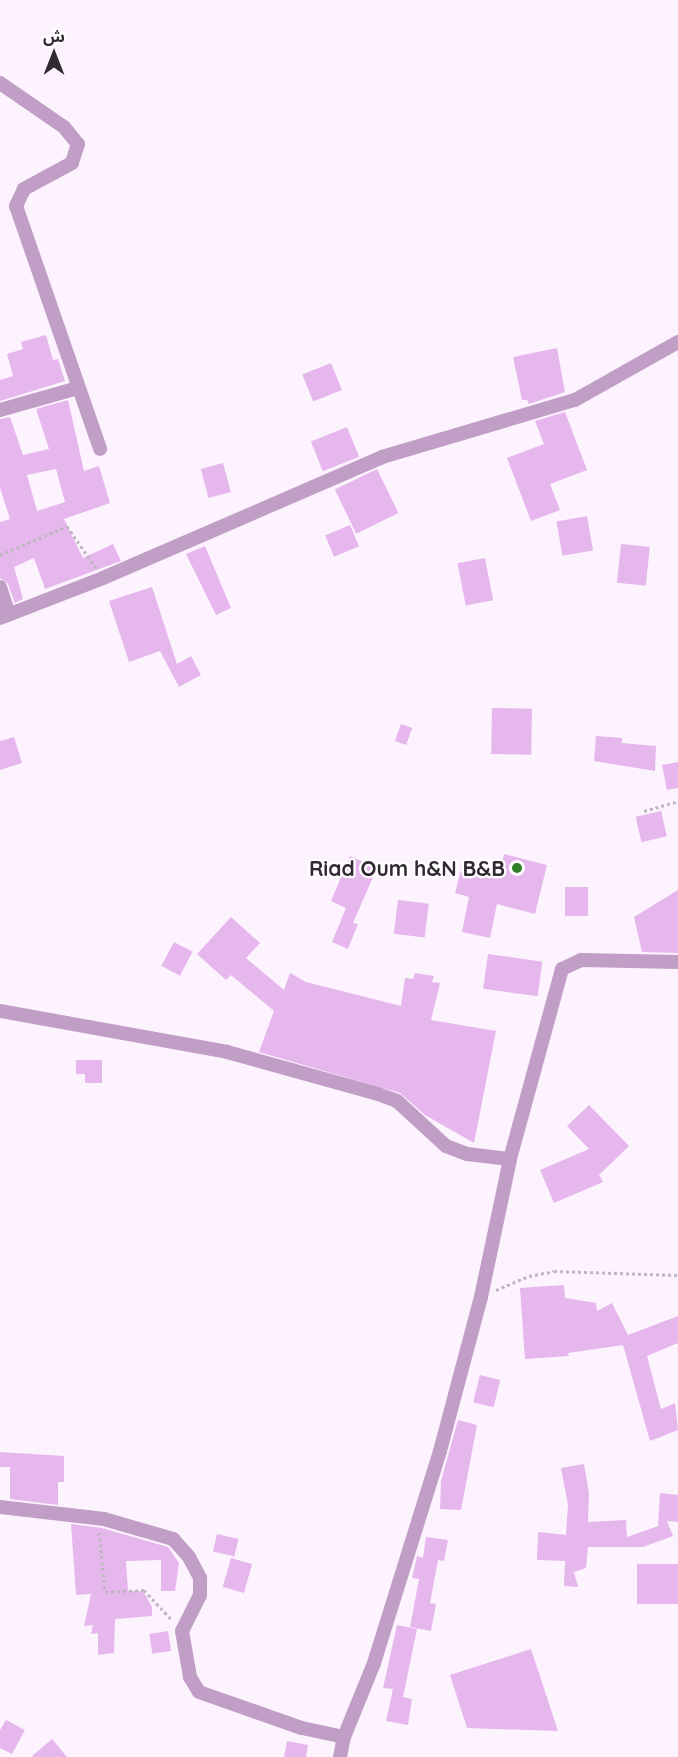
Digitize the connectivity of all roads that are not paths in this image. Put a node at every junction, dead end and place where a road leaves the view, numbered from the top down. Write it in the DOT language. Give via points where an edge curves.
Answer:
graph roads {
  1 [pos="0,83"];
  2 [pos="678,342"];
  3 [pos="78,388"];
  4 [pos="0,410"];
  5 [pos="100,449"];
  6 [pos="0,587"];
  7 [pos="5,616"];
  8 [pos="678,962"];
  9 [pos="0,1011"];
  10 [pos="510,1159"];
  11 [pos="0,1507"];
  12 [pos="344,1737"];
  13 [pos="340,1757"];
  1 -- 3 [label="street" via="64,127 78,144 72,163 24,189 16,206"];
  2 -- 7 [label="street" via="575,400 382,457"];
  3 -- 4 [label="street"];
  3 -- 5 [label="street"];
  6 -- 7 [label="street"];
  8 -- 10 [label="street" via="581,960 562,969"];
  9 -- 10 [label="street" via="226,1052 378,1094 397,1101 446,1146 467,1154"];
  10 -- 12 [label="street" via="481,1297 404,1571 374,1663"];
  11 -- 12 [label="street" via="98,1518 160,1532 172,1539 189,1557 201,1586 182,1631 190,1677 199,1692 302,1728"];
  12 -- 13 [label="street"];
}
